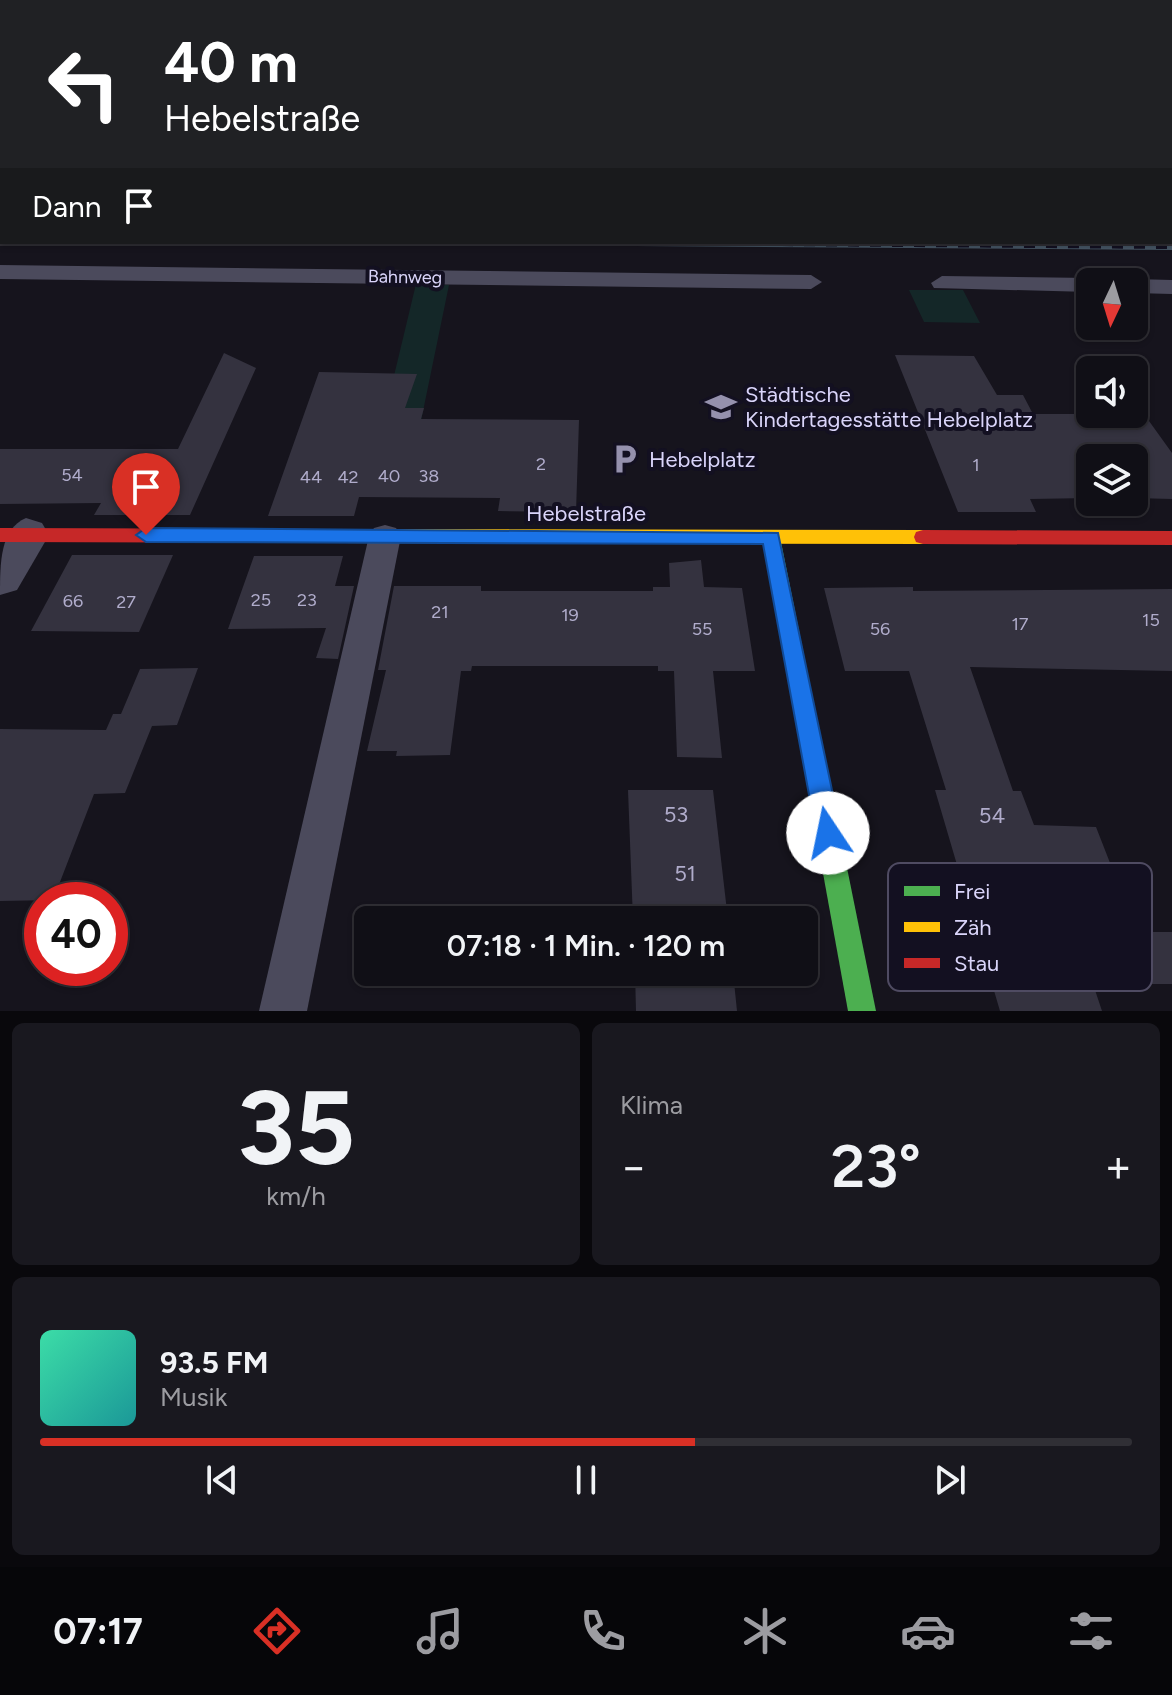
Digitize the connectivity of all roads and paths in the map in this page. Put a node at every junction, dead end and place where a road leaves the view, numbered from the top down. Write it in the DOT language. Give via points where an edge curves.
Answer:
graph roads {
  1 [pos="0,272"];
  2 [pos="811,282"];
  3 [pos="942,283"];
  4 [pos="1076,285"];
  5 [pos="1148,286"];
  6 [pos="1172,287"];
  7 [pos="13,535"];
  8 [pos="385,536"];
  9 [pos="771,537"];
  10 [pos="1172,538"];
  11 [pos="0,577"];
  12 [pos="283,1011"];
  13 [pos="862,1011"];
  1 -- 2 [label="lane, Bahnweg"];
  3 -- 4 [label="lane"];
  5 -- 6 [label="lane"];
  7 -- 8 [label="street, Hebelstraße"];
  7 -- 11 [label="street"];
  8 -- 9 [label="street, Hebelstraße"];
  8 -- 12 [label="lane"];
  9 -- 10 [label="street, Hebelstraße"];
  9 -- 13 [label="street"];
}
